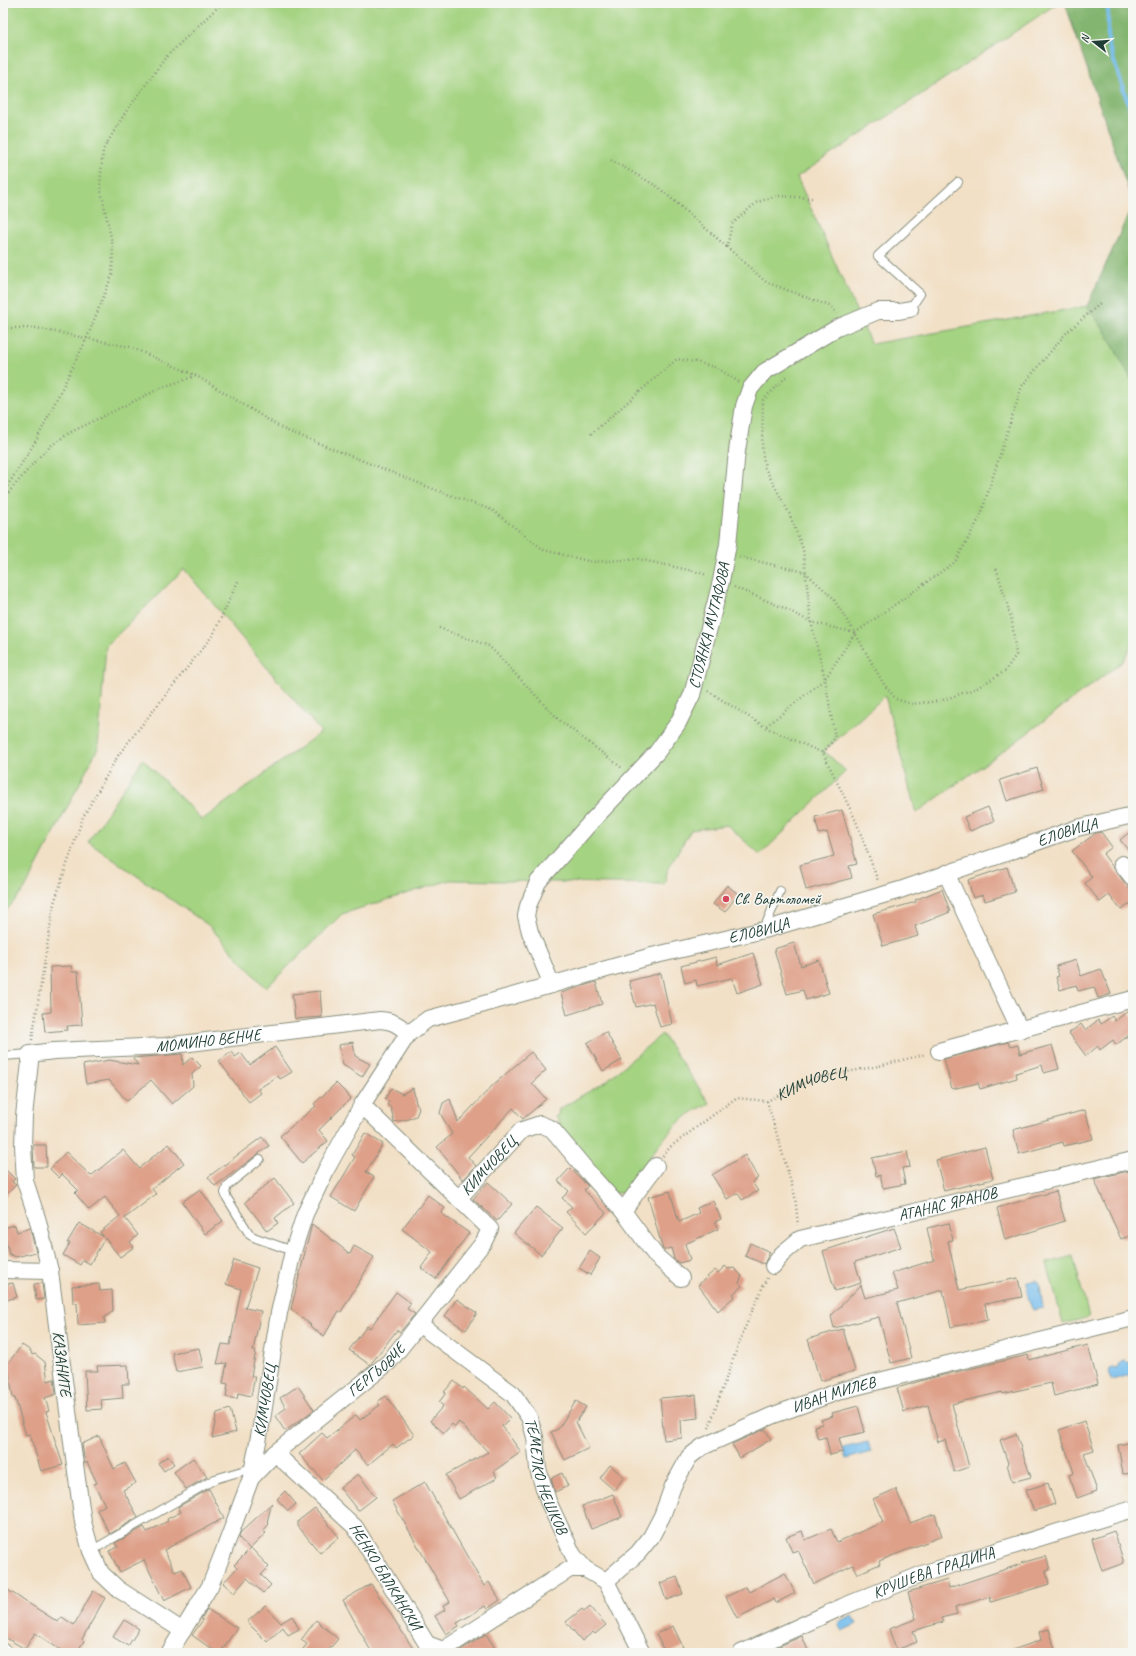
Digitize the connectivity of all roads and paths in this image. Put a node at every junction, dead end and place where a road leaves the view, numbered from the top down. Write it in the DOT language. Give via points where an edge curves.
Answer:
graph roads {
  1 [pos="222,3"];
  2 [pos="611,160"];
  3 [pos="958,182"];
  4 [pos="812,198"];
  5 [pos="727,247"];
  6 [pos="1101,303"];
  7 [pos="910,309"];
  8 [pos="3,328"];
  9 [pos="837,328"];
  10 [pos="87,338"];
  11 [pos="789,374"];
  12 [pos="197,376"];
  13 [pos="750,389"];
  14 [pos="763,413"];
  15 [pos="591,434"];
  16 [pos="3,493"];
  17 [pos="3,499"];
  18 [pos="726,555"];
  19 [pos="996,567"];
  20 [pos="805,572"];
  21 [pos="238,581"];
  22 [pos="721,582"];
  23 [pos="811,622"];
  24 [pos="439,628"];
  25 [pos="855,633"];
  26 [pos="824,679"];
  27 [pos="696,684"];
  28 [pos="765,727"];
  29 [pos="823,753"];
  30 [pos="634,776"];
  31 [pos="1133,815"];
  32 [pos="1122,864"];
  33 [pos="946,874"];
  34 [pos="1133,878"];
  35 [pos="780,891"];
  36 [pos="883,895"];
  37 [pos="764,930"];
  38 [pos="552,985"];
  39 [pos="1133,999"];
  40 [pos="1020,1030"];
  41 [pos="408,1034"];
  42 [pos="939,1051"];
  43 [pos="30,1054"];
  44 [pos="3,1056"];
  45 [pos="767,1101"];
  46 [pos="362,1105"];
  47 [pos="260,1159"];
  48 [pos="1133,1160"];
  49 [pos="656,1166"];
  50 [pos="459,1198"];
  51 [pos="623,1211"];
  52 [pos="800,1239"];
  53 [pos="293,1251"];
  54 [pos="773,1266"];
  55 [pos="3,1270"];
  56 [pos="50,1271"];
  57 [pos="681,1278"];
  58 [pos="1133,1318"];
  59 [pos="419,1324"];
  60 [pos="702,1447"];
  61 [pos="275,1453"];
  62 [pos="252,1473"];
  63 [pos="1133,1509"];
  64 [pos="91,1551"];
  65 [pos="585,1570"];
  66 [pos="606,1581"];
  67 [pos="183,1631"];
  68 [pos="169,1653"];
  69 [pos="642,1653"];
  70 [pos="741,1653"];
  1 -- 10 [label="path" via="166,57 125,113 103,150 100,186 113,247 112,275"];
  2 -- 5 [label="path" via="658,187"];
  3 -- 7 [label="lane" via="878,256 920,294"];
  4 -- 5 [label="path" via="778,196 757,202 732,224"];
  5 -- 9 [label="path" via="766,282 832,307 840,318"];
  6 -- 25 [label="path" via="1067,332 1022,386 980,517 955,562"];
  7 -- 9 [label="street, СТОЯНКА МУТАФОВА" via="878,311"];
  8 -- 10 [label="path" via="36,328"];
  9 -- 13 [label="street, СТОЯНКА МУТАФОВА" via="764,372"];
  10 -- 12 [label="path" via="130,347"];
  10 -- 16 [label="path" via="37,439"];
  11 -- 14 [label="path" via="763,400"];
  12 -- 17 [label="path" via="163,387 69,433 37,459"];
  12 -- 22 [label="path" via="283,429 492,510 544,550 592,562 638,559 698,572"];
  13 -- 14 [label="path"];
  13 -- 15 [label="path" via="717,368 677,359"];
  13 -- 18 [label="street, СТОЯНКА МУТАФОВА" via="744,406 736,451"];
  14 -- 20 [label="path" via="762,449 765,468 789,514 803,549"];
  18 -- 20 [label="path"];
  18 -- 22 [label="street, СТОЯНКА МУТАФОВА"];
  19 -- 25 [label="path" via="1012,621 1016,656 1005,671 977,688 940,701 911,704 896,699 883,683"];
  20 -- 23 [label="path"];
  20 -- 25 [label="path" via="832,597"];
  21 -- 43 [label="path" via="213,635 119,754 82,817 54,903"];
  22 -- 23 [label="path"];
  22 -- 27 [label="street, СТОЯНКА МУТАФОВА"];
  23 -- 25 [label="path"];
  23 -- 26 [label="path"];
  24 -- 30 [label="path" via="489,646 558,719"];
  25 -- 26 [label="path"];
  26 -- 28 [label="path"];
  26 -- 29 [label="path" via="835,738"];
  27 -- 28 [label="path"];
  27 -- 30 [label="street, СТОЯНКА МУТАФОВА" via="678,723 657,752"];
  28 -- 29 [label="path"];
  29 -- 36 [label="path" via="856,821"];
  30 -- 38 [label="street, СТОЯНКА МУТАФОВА" via="538,882 531,896 526,916"];
  31 -- 33 [label="street, ЕЛОВИЦА" via="1077,828"];
  32 -- 34 [label="street"];
  33 -- 36 [label="street, ЕЛОВИЦА"];
  33 -- 40 [label="street"];
  35 -- 37 [label="lane"];
  36 -- 37 [label="street, ЕЛОВИЦА"];
  37 -- 38 [label="street, ЕЛОВИЦА" via="652,956"];
  38 -- 41 [label="street, ЕЛОВИЦА" via="428,1019"];
  39 -- 40 [label="street"];
  40 -- 42 [label="street"];
  41 -- 43 [label="street, МОМИНО ВЕНЧЕ" via="392,1021 380,1020 165,1046"];
  41 -- 46 [label="street"];
  42 -- 45 [label="path, КИМЧОВЕЦ" via="815,1078"];
  43 -- 44 [label="lane, МОМИНО ВЕНЧЕ"];
  43 -- 56 [label="street, КАЗАНИТЕ" via="24,1116 25,1181"];
  45 -- 49 [label="path, КИМЧОВЕЦ" via="736,1098 670,1147"];
  45 -- 52 [label="path" via="795,1196"];
  46 -- 50 [label="street, КИМЧОВЕЦ"];
  46 -- 53 [label="street, КИМЧОВЕЦ" via="326,1168 305,1214"];
  47 -- 53 [label="lane" via="227,1186 225,1193 250,1234"];
  48 -- 52 [label="street, АТАНАС ЯРАНОВ"];
  49 -- 51 [label="street"];
  50 -- 51 [label="street, КИМЧОВЕЦ" via="522,1130 540,1124 552,1129"];
  50 -- 59 [label="street, ГЕРГЬОВЧЕ" via="490,1229 483,1243"];
  51 -- 57 [label="street, КИМЧОВЕЦ" via="656,1256"];
  52 -- 54 [label="street, АТАНАС ЯРАНОВ" via="782,1254"];
  53 -- 62 [label="street, КИМЧОВЕЦ" via="279,1313"];
  54 -- 60 [label="path" via="752,1308 730,1364"];
  55 -- 56 [label="street"];
  56 -- 64 [label="street, КАЗАНИТЕ" via="83,1522"];
  58 -- 60 [label="street, ИВАН МИЛЕВ" via="844,1390 771,1416"];
  59 -- 61 [label="street, ГЕРГЬОВЧЕ" via="389,1362"];
  59 -- 65 [label="street, ТЕМЕЛКО НЕШКОВ" via="513,1394 529,1418 538,1469 548,1501 573,1555"];
  60 -- 66 [label="street, ИВАН МИЛЕВ" via="689,1457 650,1537 638,1553"];
  61 -- 62 [label="street, ГЕРГЬОВЧЕ"];
  61 -- 65 [label="street, НЕНКО БАЛКАНСКИ" via="355,1528 427,1644 443,1650 570,1569"];
  62 -- 64 [label="lane" via="215,1479"];
  62 -- 67 [label="street, КИМЧОВЕЦ" via="210,1586"];
  63 -- 70 [label="street, КРУШЕВА ГРАДИНА" via="924,1573"];
  64 -- 67 [label="street, КАЗАНИТЕ" via="101,1573 118,1589"];
  65 -- 66 [label="street, ТЕМЕЛКО НЕШКОВ"];
  66 -- 69 [label="street"];
  67 -- 68 [label="street, КИМЧОВЕЦ"];
}
